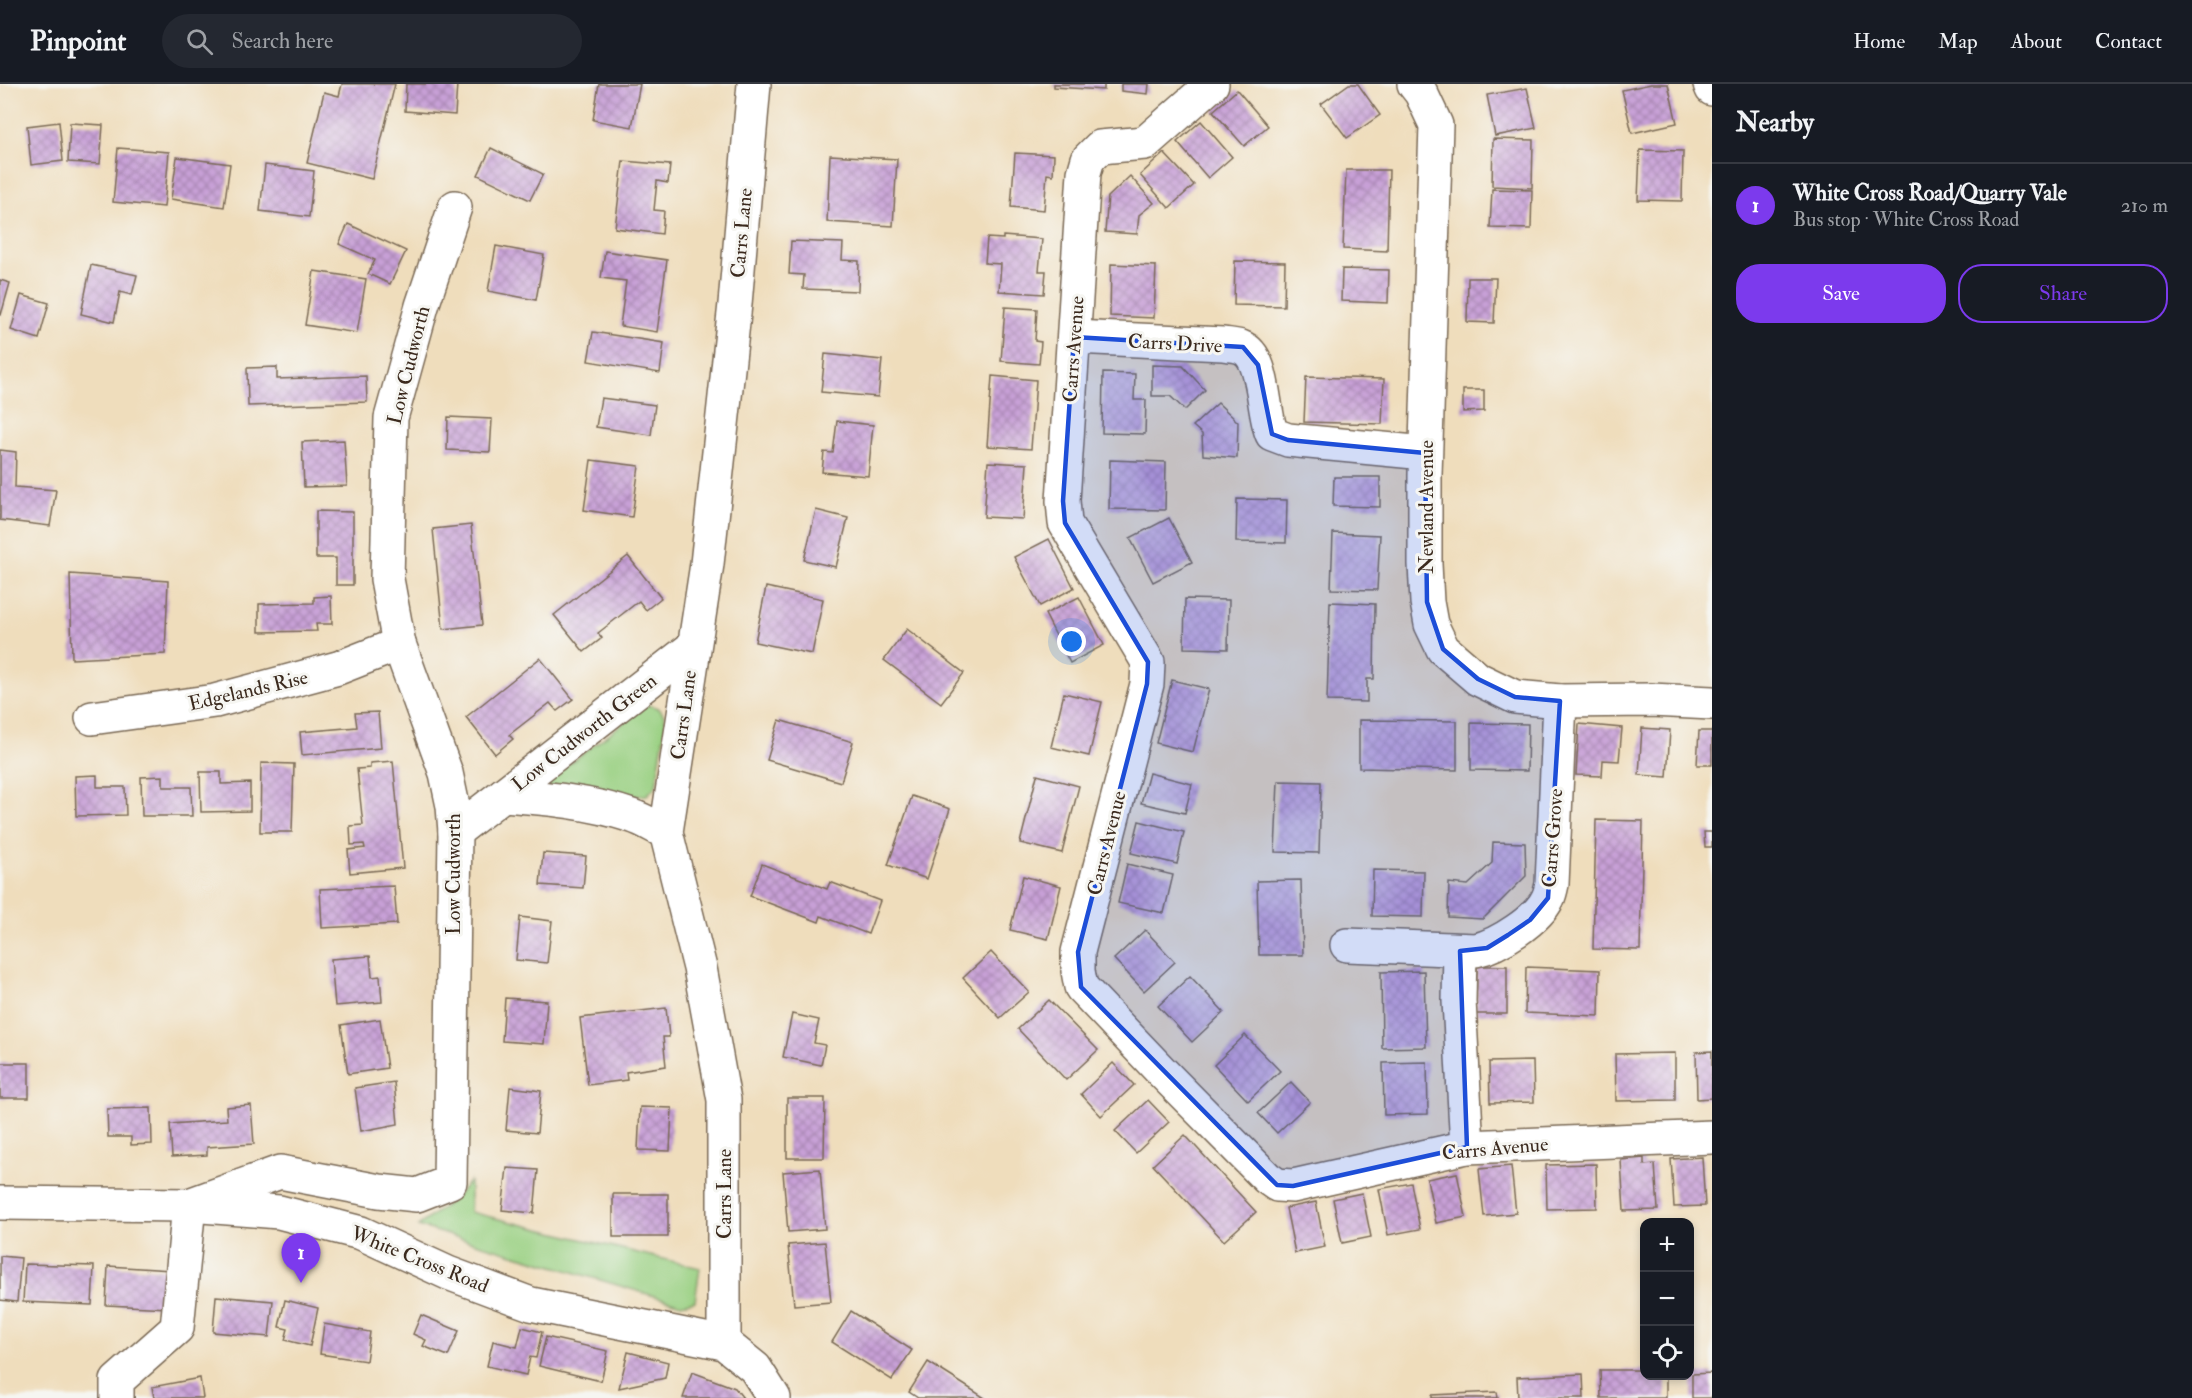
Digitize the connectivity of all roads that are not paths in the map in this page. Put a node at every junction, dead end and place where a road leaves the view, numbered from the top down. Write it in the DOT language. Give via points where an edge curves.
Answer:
graph roads {
  1 [pos="754,84"];
  2 [pos="1212,84"];
  3 [pos="1414,84"];
  4 [pos="1710,84"];
  5 [pos="1712,89"];
  6 [pos="455,207"];
  7 [pos="1074,337"];
  8 [pos="1425,453"];
  9 [pos="399,644"];
  10 [pos="693,647"];
  11 [pos="1560,701"];
  12 [pos="1712,703"];
  13 [pos="92,718"];
  14 [pos="503,795"];
  15 [pos="455,832"];
  16 [pos="666,832"];
  17 [pos="1347,945"];
  18 [pos="1460,951"];
  19 [pos="1712,1137"];
  20 [pos="1467,1147"];
  21 [pos="0,1203"];
  22 [pos="189,1206"];
  23 [pos="724,1343"];
  24 [pos="117,1398"];
  25 [pos="774,1398"];
  1 -- 10 [label="street, Carrs Lane" via="735,304 708,552"];
  2 -- 7 [label="street, Carrs Avenue" via="1145,143 1100,147 1088,159"];
  3 -- 8 [label="street, Newland Avenue" via="1436,125"];
  4 -- 5 [label="street"];
  6 -- 9 [label="street, Low Cudworth" via="391,418 387,579"];
  7 -- 8 [label="street, Carrs Drive" via="1243,347 1258,365 1272,434 1288,440"];
  7 -- 20 [label="street, Carrs Avenue" via="1063,501 1065,523 1148,662 1147,684 1078,952 1082,987 1277,1185 1293,1186"];
  8 -- 11 [label="street, Newland Avenue" via="1427,602 1431,624 1443,649 1478,679 1515,697"];
  9 -- 13 [label="street, Edgelands Rise" via="338,668 215,701"];
  9 -- 15 [label="street, Low Cudworth" via="446,773"];
  10 -- 14 [label="street, Low Cudworth Green"];
  10 -- 16 [label="street, Carrs Lane"];
  11 -- 12 [label="street, Newland Avenue"];
  11 -- 18 [label="street, Carrs Grove" via="1552,884 1548,898 1530,920 1487,948"];
  14 -- 15 [label="street, Low Cudworth Green"];
  14 -- 16 [label="street, Low Cudworth Green" via="593,806 632,816"];
  15 -- 22 [label="street, Low Cudworth" via="450,1182 417,1195 280,1172"];
  16 -- 23 [label="street, Carrs Lane" via="700,968 724,1100"];
  17 -- 18 [label="street, Carrs Grove"];
  18 -- 20 [label="street"];
  19 -- 20 [label="street, Carrs Avenue"];
  21 -- 22 [label="street, White Cross Road"];
  22 -- 23 [label="street, White Cross Road" via="279,1212 361,1233 531,1304"];
  22 -- 24 [label="street" via="177,1328 117,1381"];
  23 -- 25 [label="street, White Cross Road" via="755,1368"];
}
